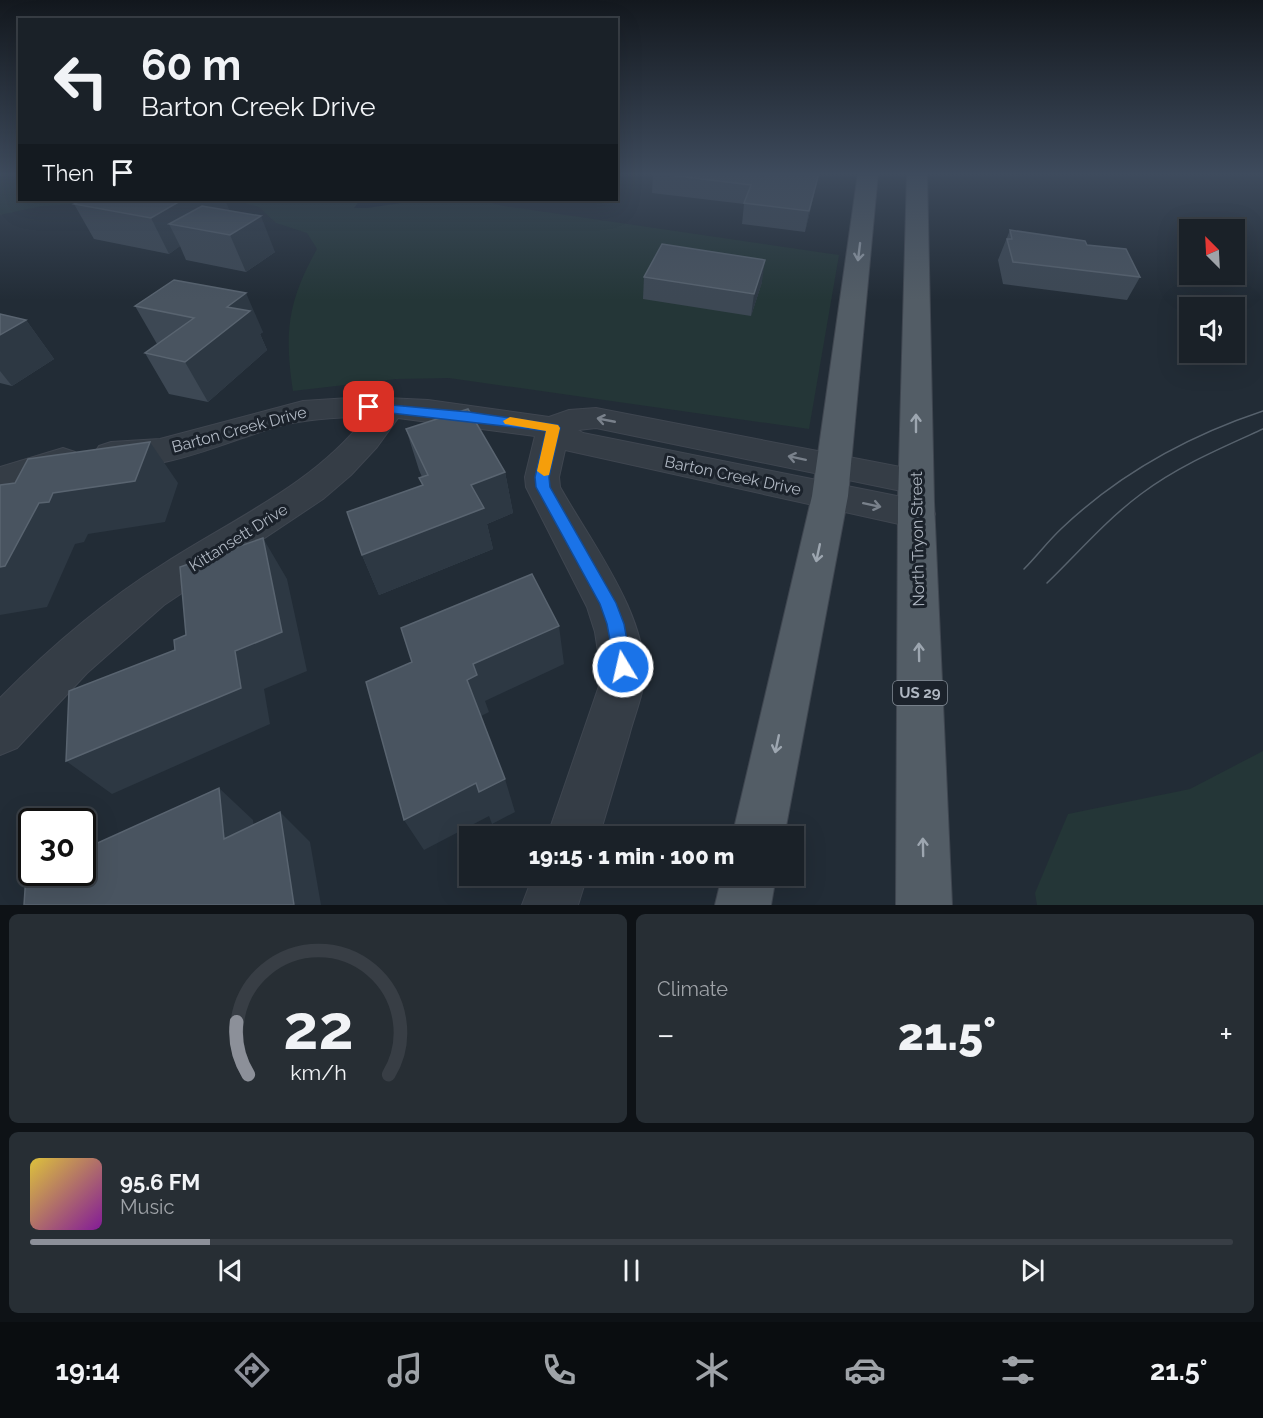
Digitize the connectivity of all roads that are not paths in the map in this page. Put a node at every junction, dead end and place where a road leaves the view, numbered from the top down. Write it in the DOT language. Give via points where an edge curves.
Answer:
graph roads {
  1 [pos="863,215"];
  2 [pos="917,215"];
  3 [pos="389,408"];
  4 [pos="554,428"];
  5 [pos="0,479"];
  6 [pos="832,481"];
  7 [pos="916,498"];
  8 [pos="0,732"];
  9 [pos="576,826"];
  10 [pos="760,826"];
  11 [pos="557,886"];
  12 [pos="747,886"];
  13 [pos="550,905"];
  14 [pos="743,905"];
  15 [pos="924,905"];
  1 -- 6 [label="main road, one-way"];
  7 -- 2 [label="main road, North Tryon Street / US 29, one-way"];
  3 -- 4 [label="street, Barton Creek Drive"];
  3 -- 5 [label="street, Barton Creek Drive" via="304,411 172,447 89,454"];
  3 -- 8 [label="street, Kittansett Drive" via="373,434 338,469 280,512 150,594 55,675"];
  4 -- 6 [label="street, Barton Creek Drive" via="569,420 596,418"];
  4 -- 9 [label="street" via="543,487 608,603 623,667 621,686"];
  6 -- 7 [label="street, Barton Creek Drive"];
  6 -- 10 [label="main road, one-way"];
  15 -- 7 [label="main road, North Tryon Street / US 29, one-way"];
  11 -- 13 [label="street"];
  12 -- 14 [label="main road"];
}
